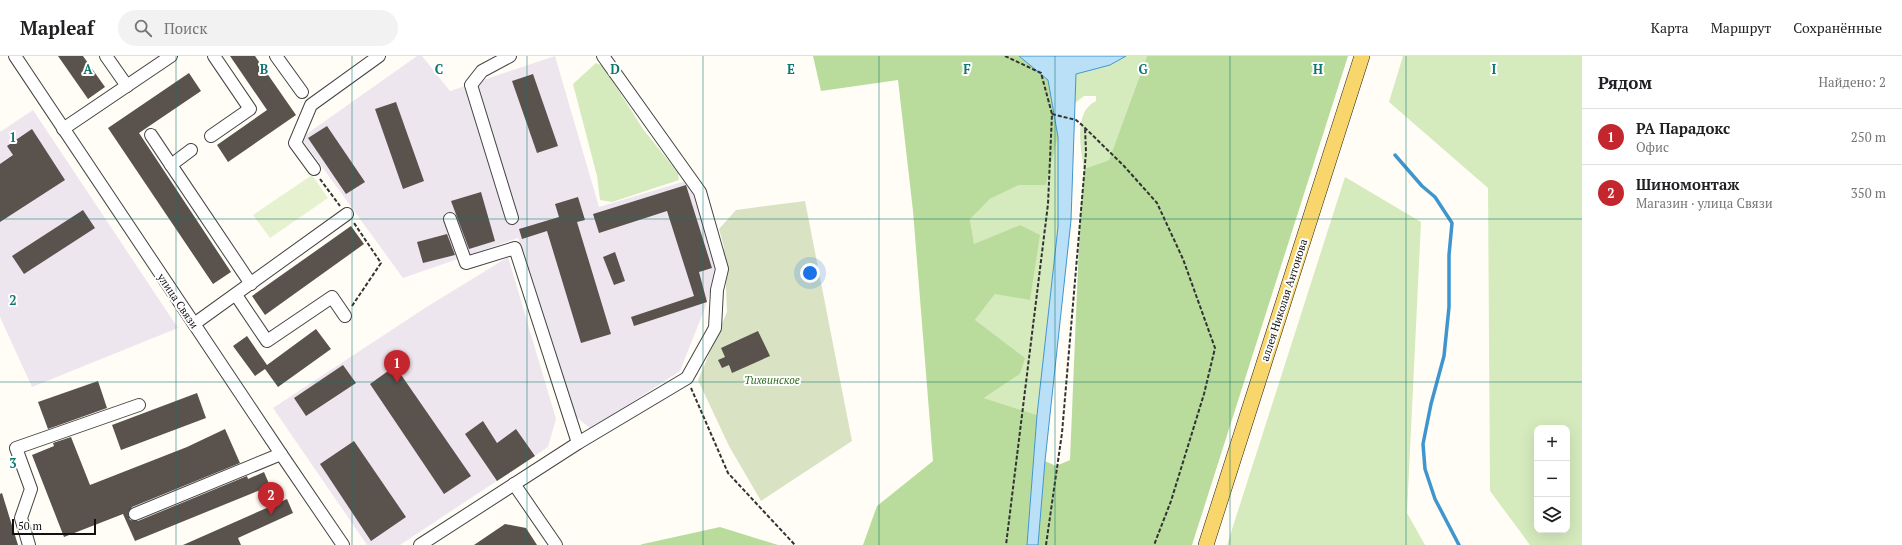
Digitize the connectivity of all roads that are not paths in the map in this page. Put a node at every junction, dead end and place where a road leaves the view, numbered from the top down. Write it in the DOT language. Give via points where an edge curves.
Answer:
graph roads {
  1 [pos="15,56"];
  2 [pos="106,56"];
  3 [pos="170,56"];
  4 [pos="214,56"];
  5 [pos="276,56"];
  6 [pos="379,56"];
  7 [pos="510,56"];
  8 [pos="603,56"];
  9 [pos="1362,56"];
  10 [pos="126,86"];
  11 [pos="307,99"];
  12 [pos="64,128"];
  13 [pos="151,135"];
  14 [pos="210,136"];
  15 [pos="191,150"];
  16 [pos="171,165"];
  17 [pos="314,170"];
  18 [pos="347,214"];
  19 [pos="512,218"];
  20 [pos="450,219"];
  21 [pos="251,284"];
  22 [pos="236,294"];
  23 [pos="345,316"];
  24 [pos="194,324"];
  25 [pos="139,405"];
  26 [pos="578,443"];
  27 [pos="281,454"];
  28 [pos="514,484"];
  29 [pos="135,514"];
  30 [pos="29,545"];
  31 [pos="343,545"];
  32 [pos="420,545"];
  33 [pos="556,545"];
  34 [pos="1206,545"];
  1 -- 12 [label="street, улица Связи"];
  2 -- 10 [label="street"];
  3 -- 10 [label="street"];
  4 -- 14 [label="street" via="250,109"];
  5 -- 11 [label="street"];
  6 -- 11 [label="street"];
  7 -- 19 [label="street" via="482,72 471,86"];
  8 -- 26 [label="street" via="700,192 722,269 717,290 714,328 687,378"];
  9 -- 34 [label="main road, аллея Николая Антонова"];
  10 -- 12 [label="street"];
  11 -- 17 [label="street" via="296,143"];
  12 -- 24 [label="street, улица Связи"];
  13 -- 16 [label="street"];
  15 -- 16 [label="street"];
  16 -- 21 [label="street"];
  18 -- 21 [label="street"];
  20 -- 26 [label="street" via="466,263 515,248"];
  21 -- 22 [label="street"];
  22 -- 23 [label="street" via="267,341 332,297"];
  22 -- 24 [label="street"];
  24 -- 27 [label="street, улица Связи"];
  25 -- 30 [label="street" via="16,448 31,489 22,518"];
  26 -- 28 [label="street"];
  27 -- 29 [label="street"];
  27 -- 31 [label="street, улица Связи"];
  28 -- 32 [label="street"];
  28 -- 33 [label="street"];
}
